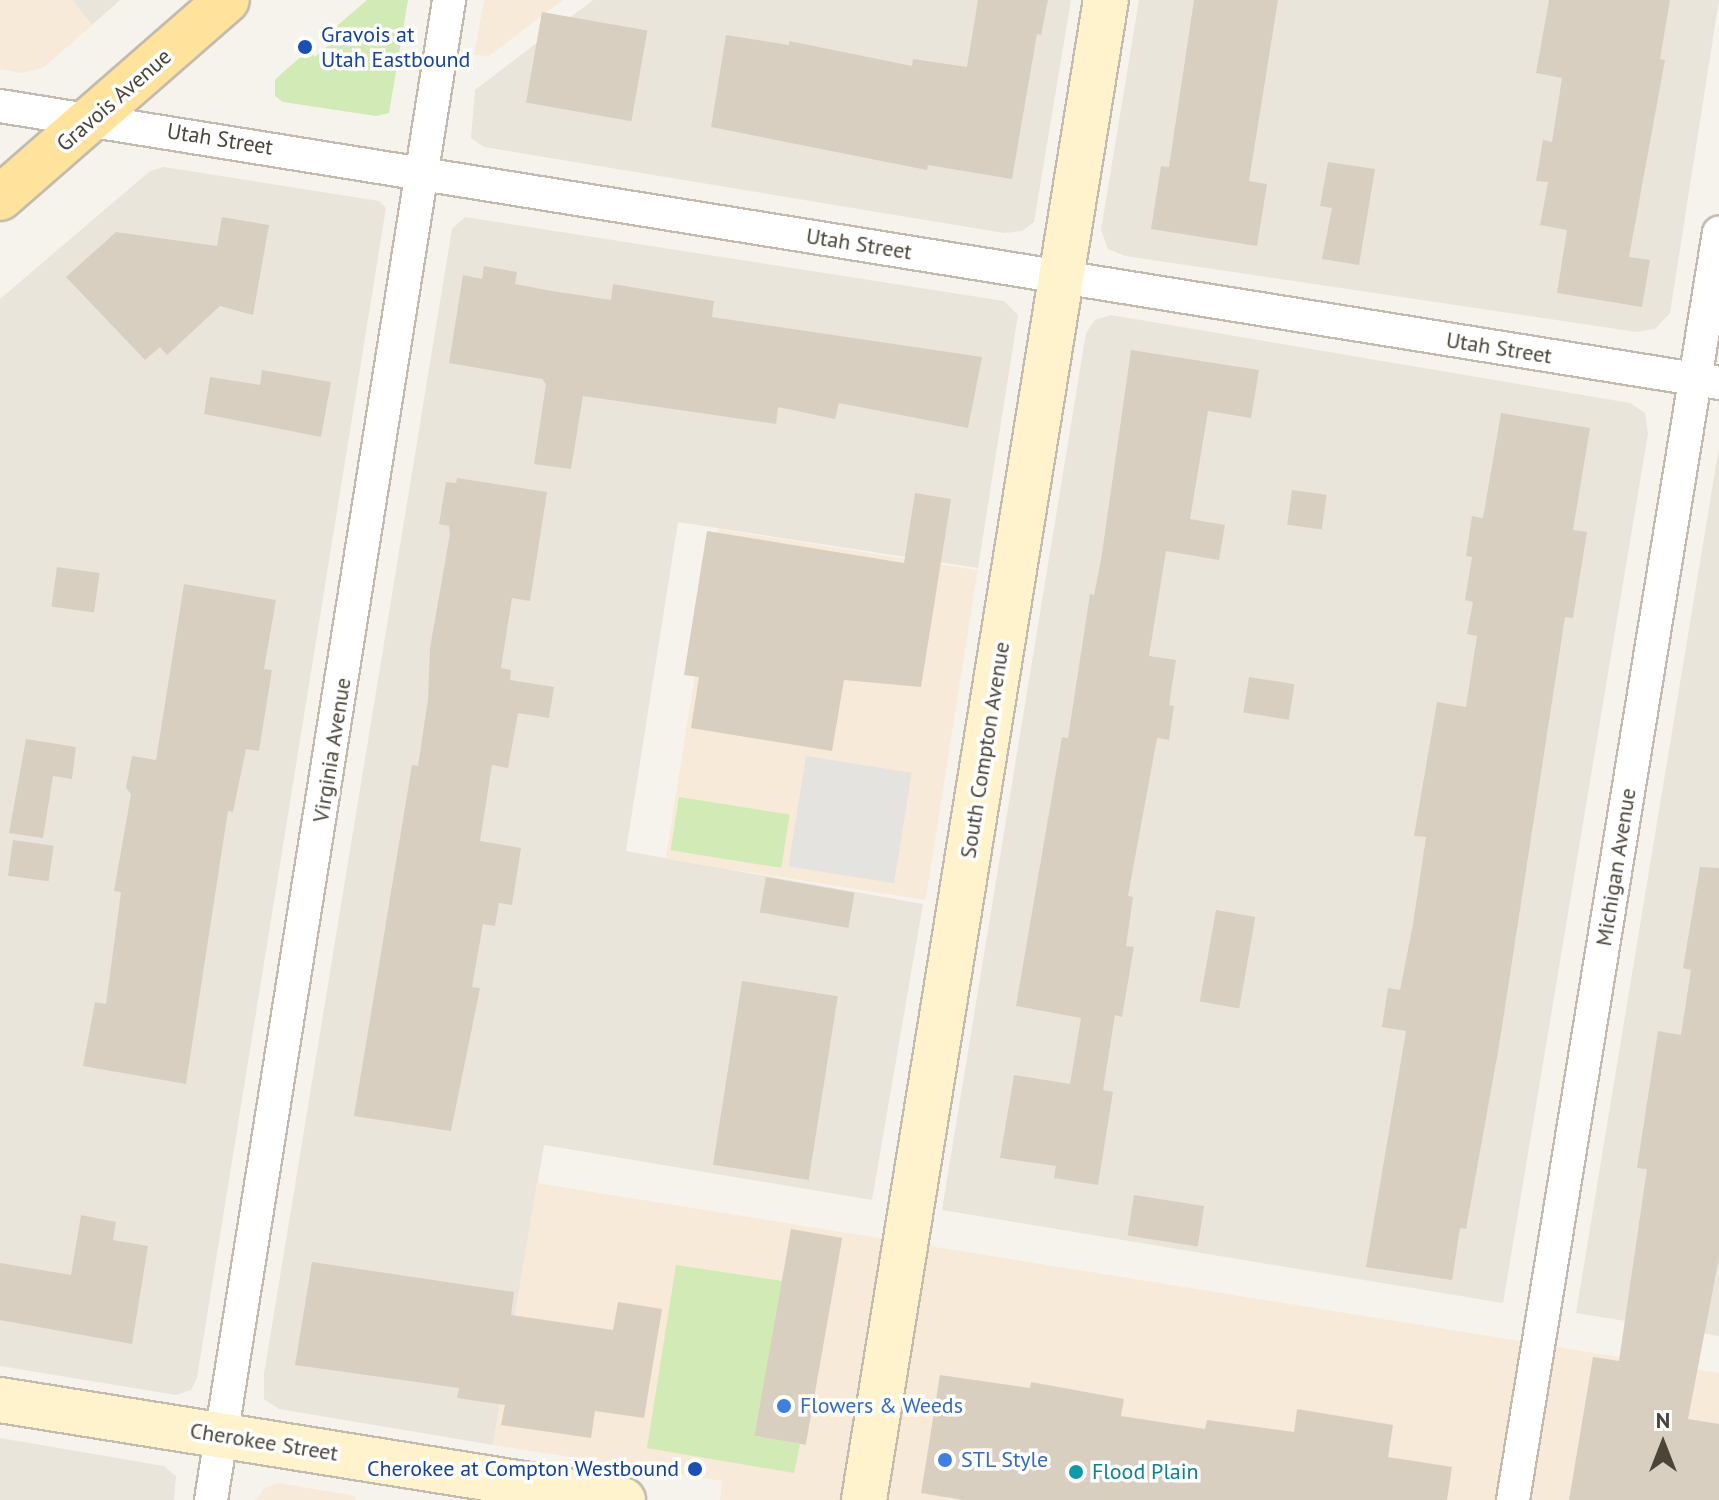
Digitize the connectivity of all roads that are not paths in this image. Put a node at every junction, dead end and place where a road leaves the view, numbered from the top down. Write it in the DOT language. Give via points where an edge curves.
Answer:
graph roads {
  1 [pos="227,0"];
  2 [pos="449,0"];
  3 [pos="1106,0"];
  4 [pos="0,106"];
  5 [pos="92,119"];
  6 [pos="423,174"];
  7 [pos="0,198"];
  8 [pos="1719,233"];
  9 [pos="1061,277"];
  10 [pos="1707,381"];
  11 [pos="0,1400"];
  12 [pos="221,1435"];
  13 [pos="211,1500"];
  14 [pos="623,1500"];
  15 [pos="864,1500"];
  16 [pos="1513,1500"];
  1 -- 5 [label="main road, Gravois Avenue"];
  2 -- 6 [label="street, Virginia Avenue"];
  3 -- 9 [label="street, South Compton Avenue"];
  4 -- 5 [label="street, Utah Street"];
  5 -- 6 [label="street, Utah Street"];
  5 -- 7 [label="main road, Gravois Avenue"];
  6 -- 9 [label="street, Utah Street"];
  6 -- 12 [label="street, Virginia Avenue"];
  8 -- 10 [label="street, Michigan Avenue"];
  9 -- 10 [label="street, Utah Street"];
  9 -- 15 [label="street, South Compton Avenue"];
  10 -- 16 [label="street, Michigan Avenue"];
  11 -- 12 [label="street, Cherokee Street"];
  12 -- 13 [label="street, Virginia Avenue"];
  12 -- 14 [label="street, Cherokee Street"];
}
